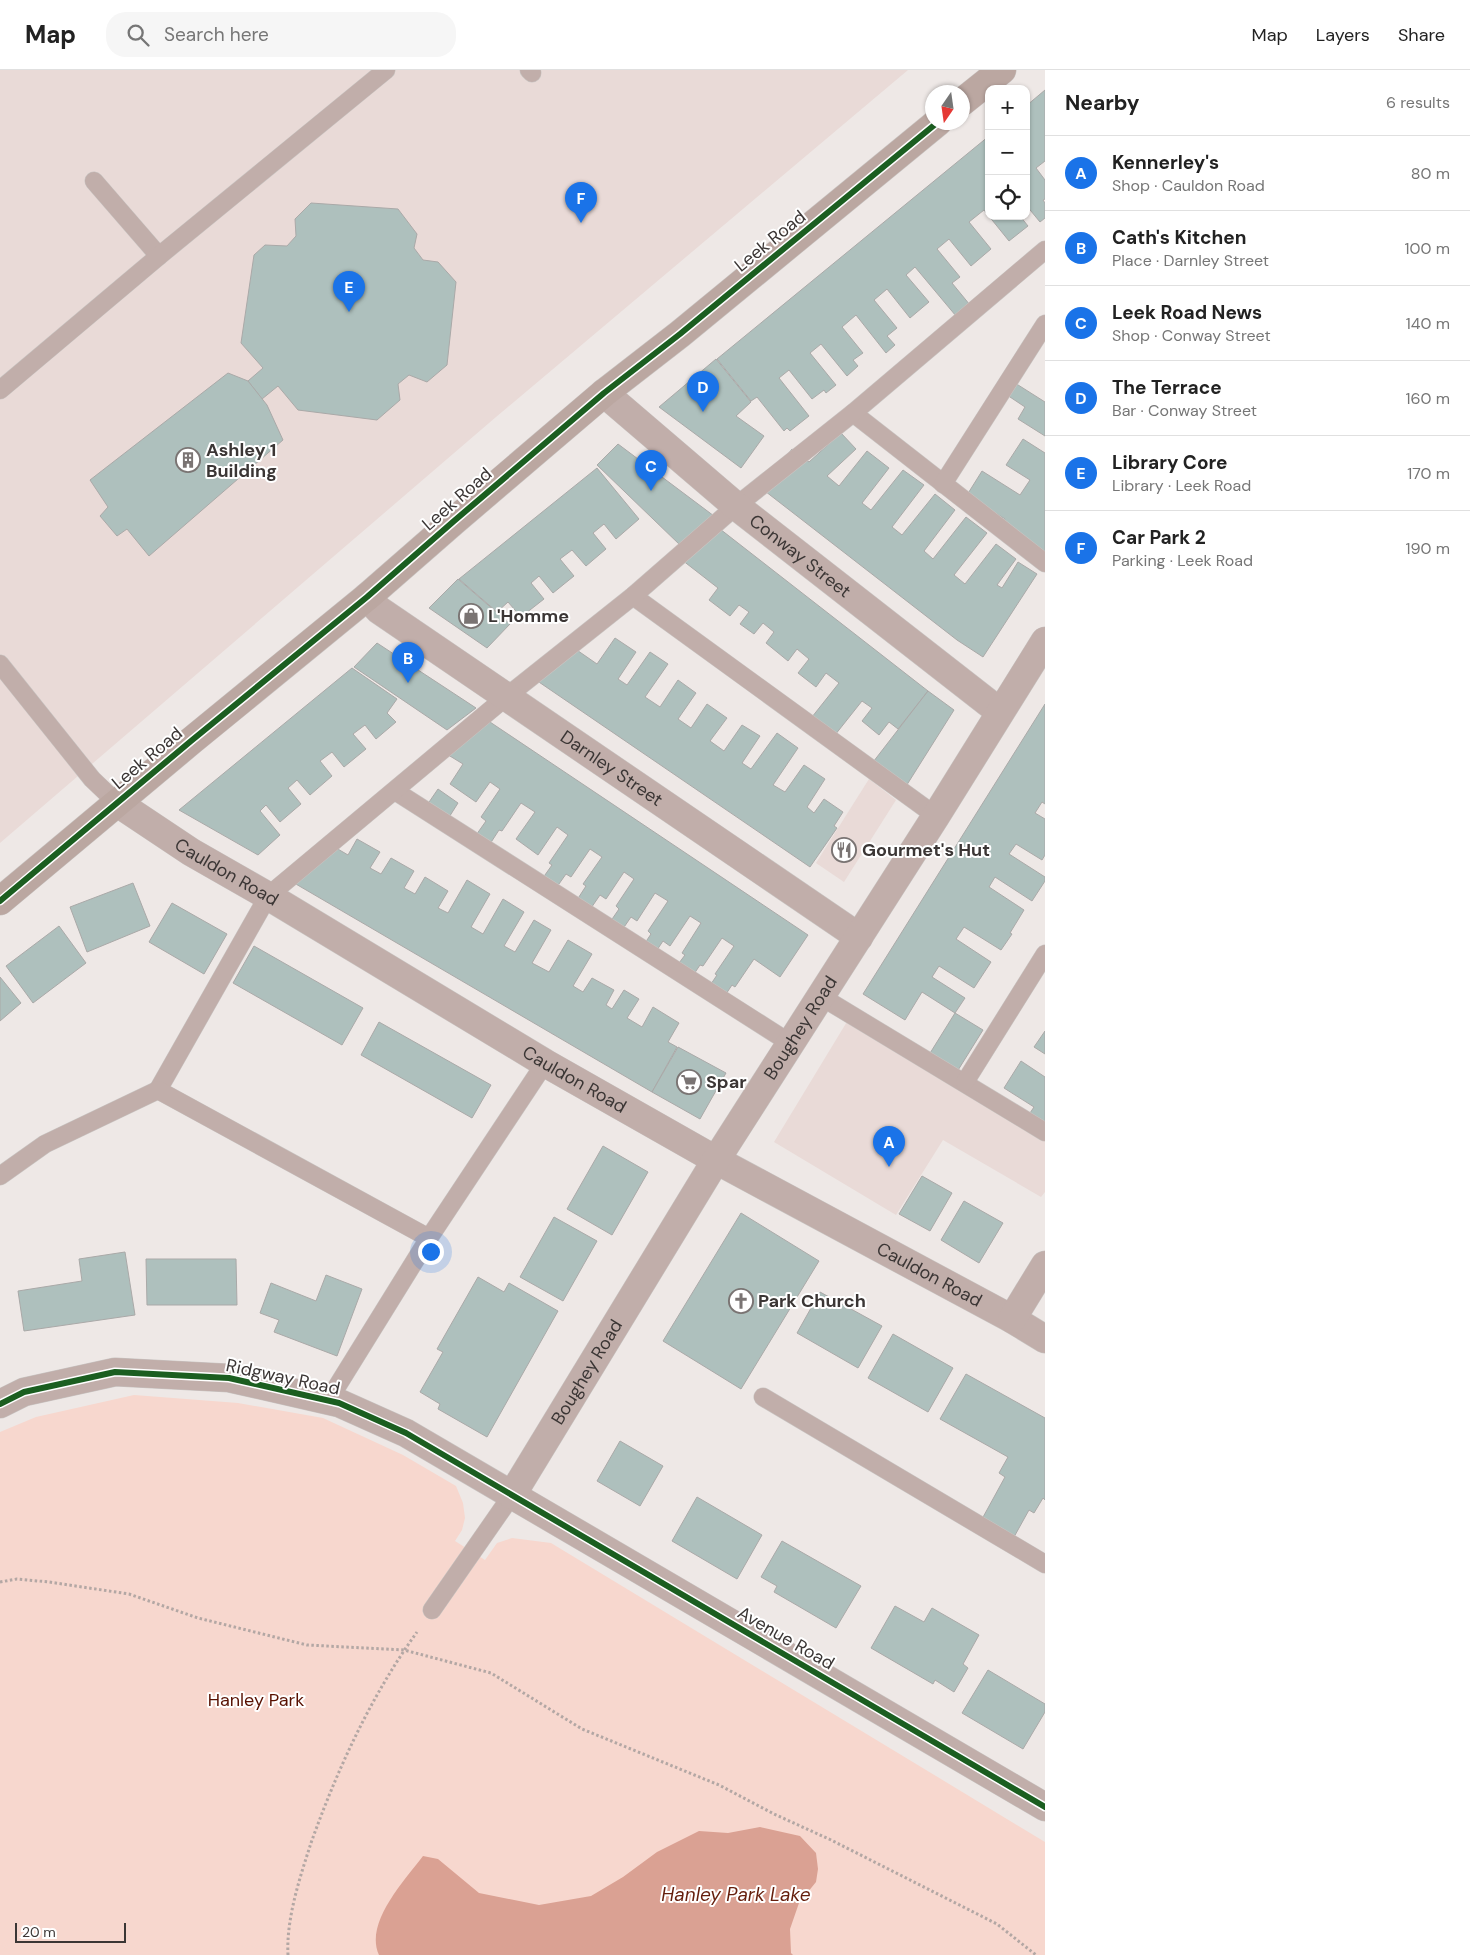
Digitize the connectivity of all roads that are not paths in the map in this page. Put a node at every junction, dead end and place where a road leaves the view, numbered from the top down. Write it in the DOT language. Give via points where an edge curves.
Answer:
graph roads {
  1 [pos="386,70"];
  2 [pos="1002,70"];
  3 [pos="970,96"];
  4 [pos="928,130"];
  5 [pos="94,181"];
  6 [pos="1045,250"];
  7 [pos="159,256"];
  8 [pos="1045,324"];
  9 [pos="0,390"];
  10 [pos="604,394"];
  11 [pos="853,413"];
  12 [pos="943,484"];
  13 [pos="736,506"];
  14 [pos="1045,563"];
  15 [pos="633,596"];
  16 [pos="367,597"];
  17 [pos="1045,640"];
  18 [pos="0,664"];
  19 [pos="506,698"];
  20 [pos="1000,712"];
  21 [pos="395,792"];
  22 [pos="116,802"];
  23 [pos="936,816"];
  24 [pos="268,896"];
  25 [pos="0,901"];
  26 [pos="859,937"];
  27 [pos="1045,954"];
  28 [pos="820,996"];
  29 [pos="790,1043"];
  30 [pos="545,1063"];
  31 [pos="965,1082"];
  32 [pos="158,1090"];
  33 [pos="1045,1132"];
  34 [pos="716,1160"];
  35 [pos="0,1176"];
  36 [pos="429,1238"];
  37 [pos="1045,1265"];
  38 [pos="1012,1318"];
  39 [pos="1045,1339"];
  40 [pos="763,1397"];
  41 [pos="328,1401"];
  42 [pos="0,1404"];
  43 [pos="512,1495"];
  44 [pos="1045,1564"];
  45 [pos="432,1610"];
  46 [pos="1043,1803"];
  1 -- 7 [label="lane"];
  2 -- 3 [label="highway"];
  4 -- 10 [label="highway, Leek Road"];
  5 -- 7 [label="lane"];
  6 -- 11 [label="lane"];
  7 -- 9 [label="lane"];
  8 -- 12 [label="lane"];
  10 -- 13 [label="street, Conway Street"];
  10 -- 16 [label="highway, Leek Road"];
  11 -- 12 [label="lane"];
  11 -- 13 [label="lane"];
  12 -- 14 [label="lane"];
  13 -- 15 [label="lane"];
  13 -- 20 [label="street, Conway Street"];
  15 -- 19 [label="lane"];
  15 -- 23 [label="lane"];
  16 -- 19 [label="street, Darnley Street" via="378,610"];
  16 -- 22 [label="highway, Leek Road"];
  17 -- 20 [label="street, Boughey Road"];
  18 -- 22 [label="lane" via="92,779"];
  19 -- 21 [label="lane"];
  19 -- 26 [label="street, Darnley Street"];
  20 -- 23 [label="street, Boughey Road"];
  21 -- 24 [label="lane"];
  21 -- 29 [label="lane"];
  22 -- 24 [label="street, Cauldon Road" via="191,852"];
  22 -- 25 [label="highway, Leek Road"];
  23 -- 26 [label="street, Boughey Road"];
  24 -- 30 [label="street, Cauldon Road"];
  24 -- 32 [label="lane"];
  26 -- 28 [label="street, Boughey Road"];
  27 -- 31 [label="lane"];
  28 -- 29 [label="street, Boughey Road"];
  28 -- 31 [label="lane"];
  29 -- 34 [label="street, Boughey Road"];
  30 -- 34 [label="street, Cauldon Road"];
  30 -- 36 [label="lane"];
  31 -- 33 [label="lane"];
  32 -- 35 [label="lane" via="45,1144"];
  32 -- 36 [label="lane"];
  34 -- 38 [label="street, Cauldon Road"];
  34 -- 43 [label="street, Boughey Road"];
  36 -- 41 [label="lane"];
  37 -- 38 [label="street"];
  38 -- 39 [label="street, Cauldon Road"];
  40 -- 44 [label="lane"];
  41 -- 42 [label="street, Ridgway Road" via="229,1378 115,1372 24,1392"];
  41 -- 43 [label="street, Ridgway Road" via="406,1434"];
  43 -- 45 [label="lane"];
  43 -- 46 [label="street, Avenue Road"];
}
